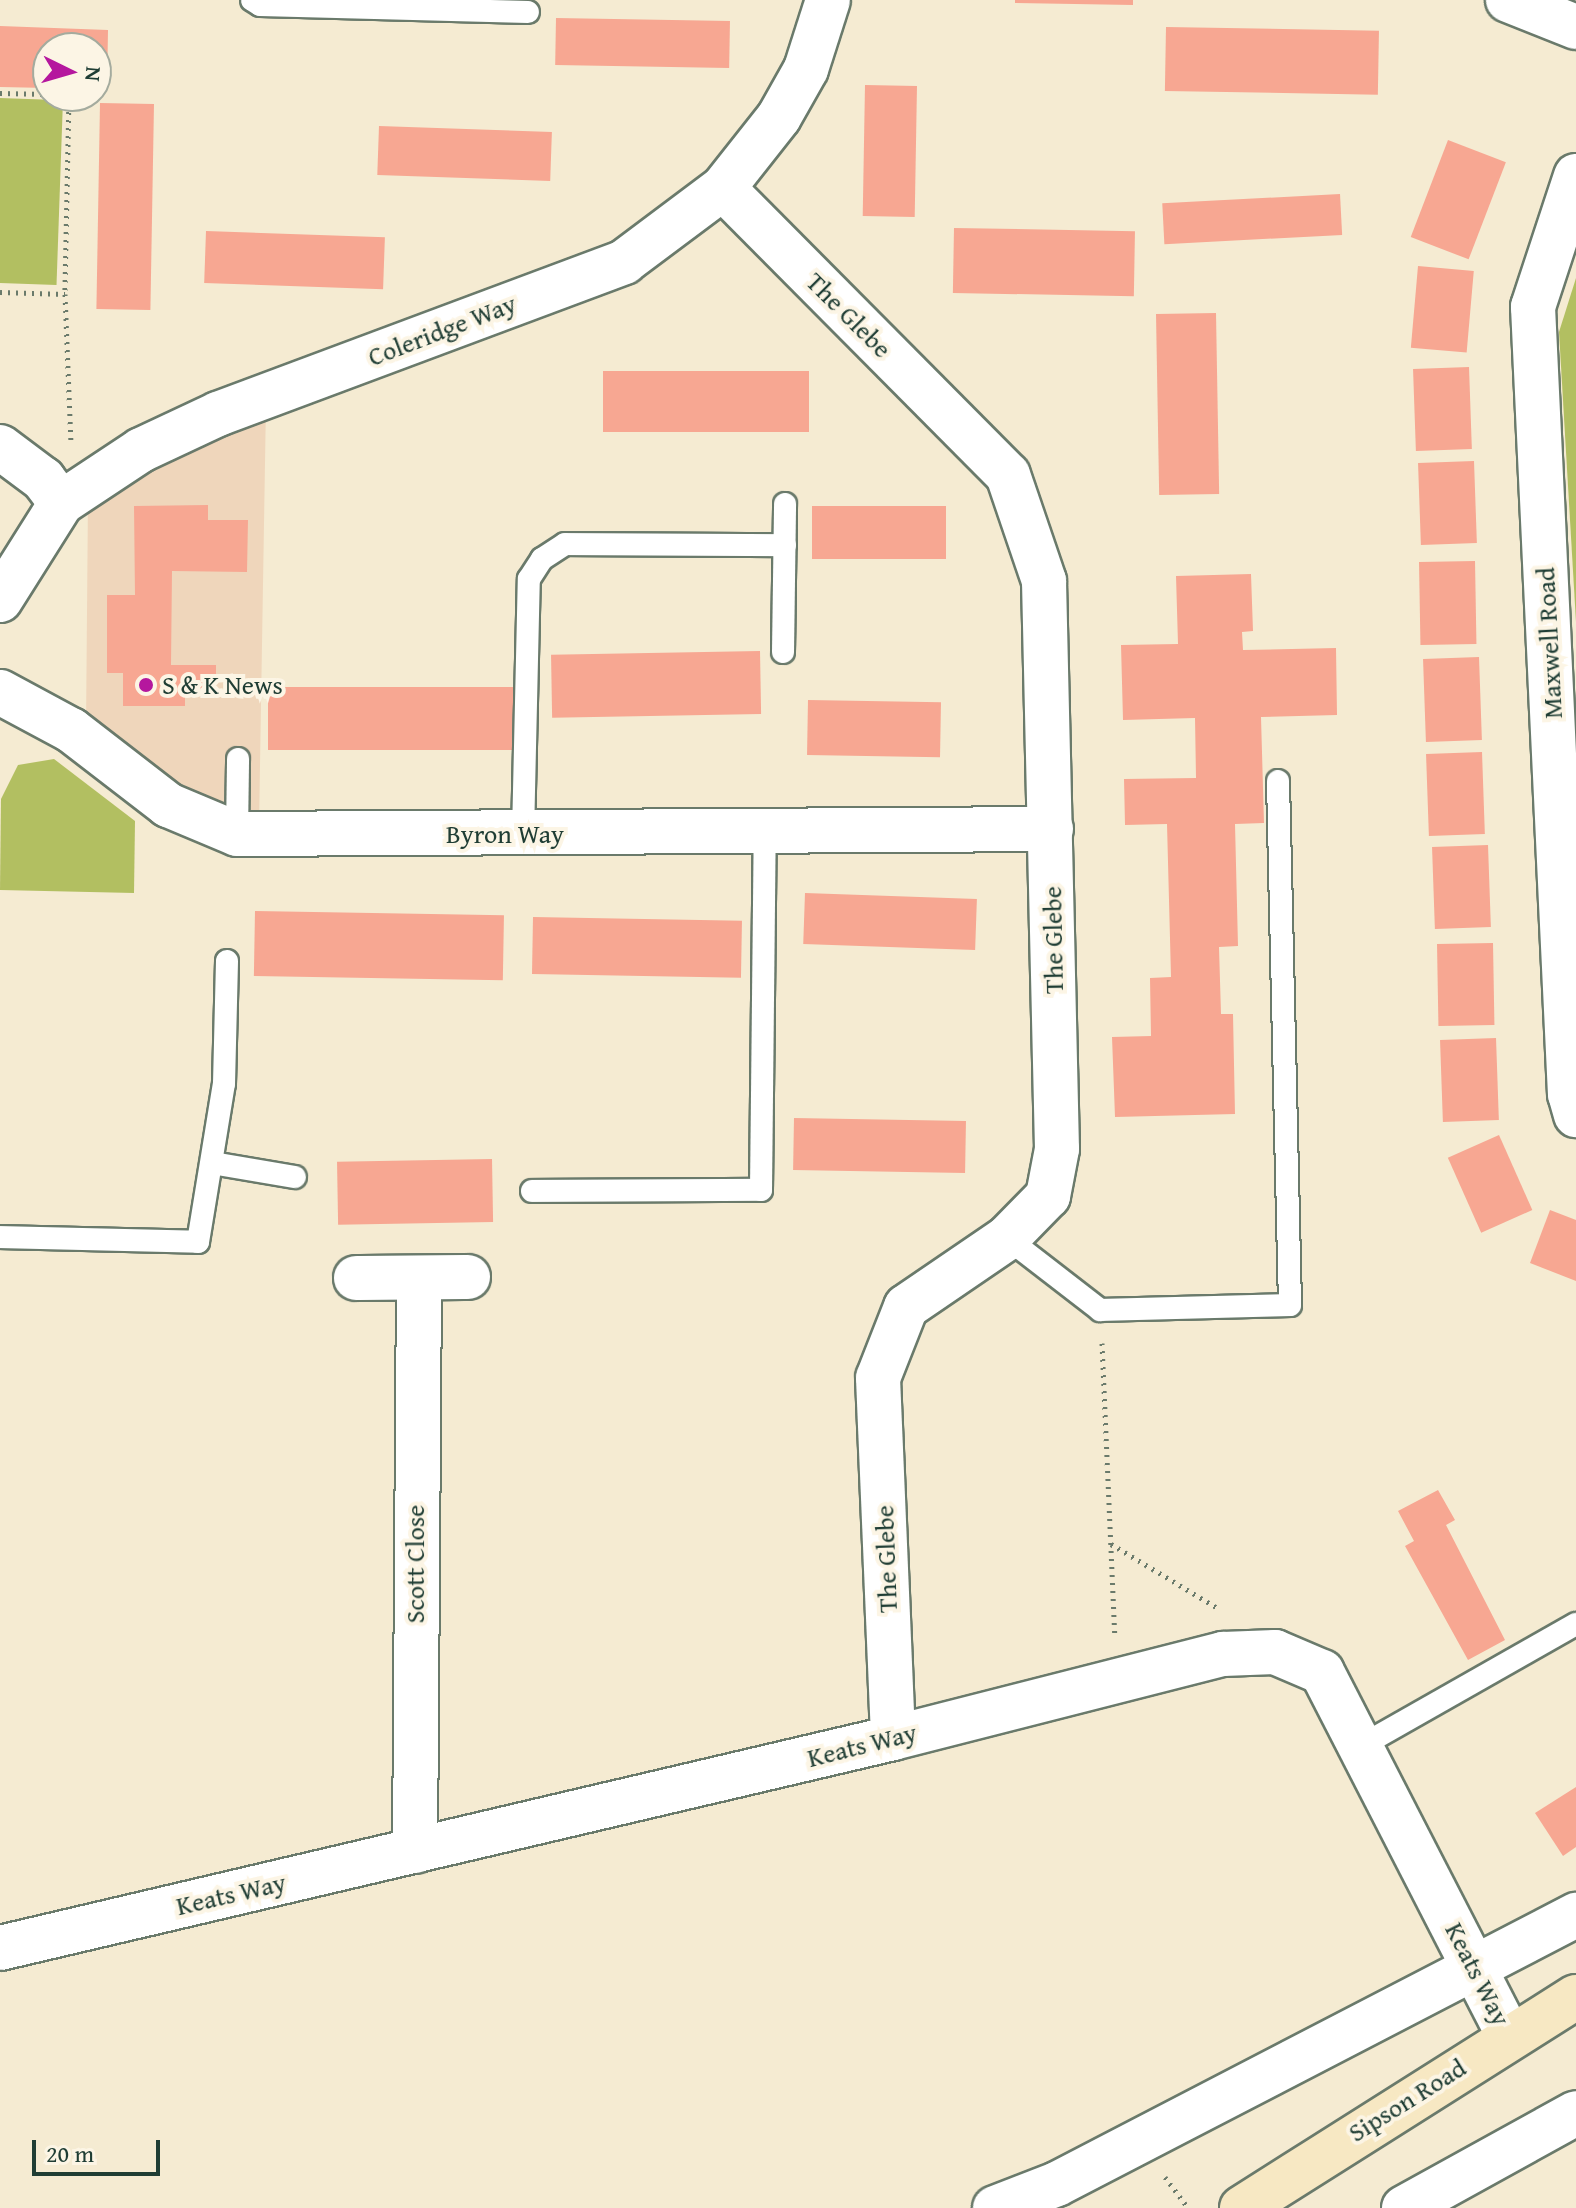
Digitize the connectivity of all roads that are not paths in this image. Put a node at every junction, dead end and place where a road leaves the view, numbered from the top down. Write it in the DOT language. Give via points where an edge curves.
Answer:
graph roads {
  1 [pos="252,0"];
  2 [pos="828,0"];
  3 [pos="1508,0"];
  4 [pos="528,12"];
  5 [pos="1576,27"];
  6 [pos="1576,176"];
  7 [pos="723,188"];
  8 [pos="0,447"];
  9 [pos="67,500"];
  10 [pos="785,504"];
  11 [pos="785,545"];
  12 [pos="0,600"];
  13 [pos="783,652"];
  14 [pos="1564,683"];
  15 [pos="0,692"];
  16 [pos="238,759"];
  17 [pos="1278,781"];
  18 [pos="1051,829"];
  19 [pos="765,832"];
  20 [pos="237,834"];
  21 [pos="523,835"];
  22 [pos="227,961"];
  23 [pos="1576,1115"];
  24 [pos="212,1163"];
  25 [pos="295,1177"];
  26 [pos="532,1191"];
  27 [pos="0,1237"];
  28 [pos="1007,1238"];
  29 [pos="468,1277"];
  30 [pos="356,1278"];
  31 [pos="419,1278"];
  32 [pos="1576,1624"];
  33 [pos="893,1738"];
  34 [pos="1361,1746"];
  35 [pos="415,1851"];
  36 [pos="1576,1915"];
  37 [pos="0,1948"];
  38 [pos="1476,1971"];
  39 [pos="1576,1997"];
  40 [pos="1509,2036"];
  41 [pos="1576,2113"];
  42 [pos="1061,2196"];
  43 [pos="995,2208"];
  44 [pos="1242,2208"];
  45 [pos="1404,2208"];
  1 -- 4 [label="lane" via="260,5"];
  2 -- 7 [label="street, Coleridge Way" via="806,69 779,117"];
  3 -- 5 [label="street"];
  6 -- 14 [label="street, Maxwell Road" via="1533,307"];
  7 -- 9 [label="street, Coleridge Way" via="624,262 218,414 141,450"];
  7 -- 18 [label="street, The Glebe" via="1008,475 1044,581"];
  8 -- 9 [label="street"];
  9 -- 12 [label="street, Coleridge Way"];
  10 -- 11 [label="lane"];
  11 -- 13 [label="lane"];
  11 -- 21 [label="lane" via="565,544 542,559 529,579"];
  14 -- 23 [label="street, Maxwell Road" via="1570,1094"];
  15 -- 20 [label="street, Byron Way" via="71,730 168,805"];
  16 -- 20 [label="lane"];
  17 -- 28 [label="lane" via="1290,1305 1100,1310"];
  18 -- 19 [label="street, Byron Way"];
  18 -- 28 [label="street, The Glebe" via="1057,1149 1048,1196"];
  19 -- 21 [label="street, Byron Way"];
  19 -- 26 [label="lane" via="761,1190"];
  20 -- 21 [label="street, Byron Way"];
  22 -- 24 [label="lane" via="224,1084"];
  24 -- 25 [label="lane"];
  24 -- 27 [label="lane" via="198,1242"];
  28 -- 33 [label="street, The Glebe" via="906,1307 878,1378"];
  29 -- 31 [label="street"];
  30 -- 31 [label="street"];
  31 -- 35 [label="street, Scott Close"];
  32 -- 34 [label="lane"];
  33 -- 34 [label="street, Keats Way" via="1253,1651 1299,1658 1322,1672"];
  33 -- 35 [label="street, Keats Way"];
  34 -- 38 [label="street, Keats Way"];
  35 -- 37 [label="street, Keats Way"];
  36 -- 38 [label="street"];
  38 -- 40 [label="street, Keats Way"];
  38 -- 42 [label="street"];
  39 -- 40 [label="street, Sipson Road"];
  40 -- 44 [label="street, Sipson Road"];
  41 -- 45 [label="street"];
  42 -- 43 [label="street"];
}
